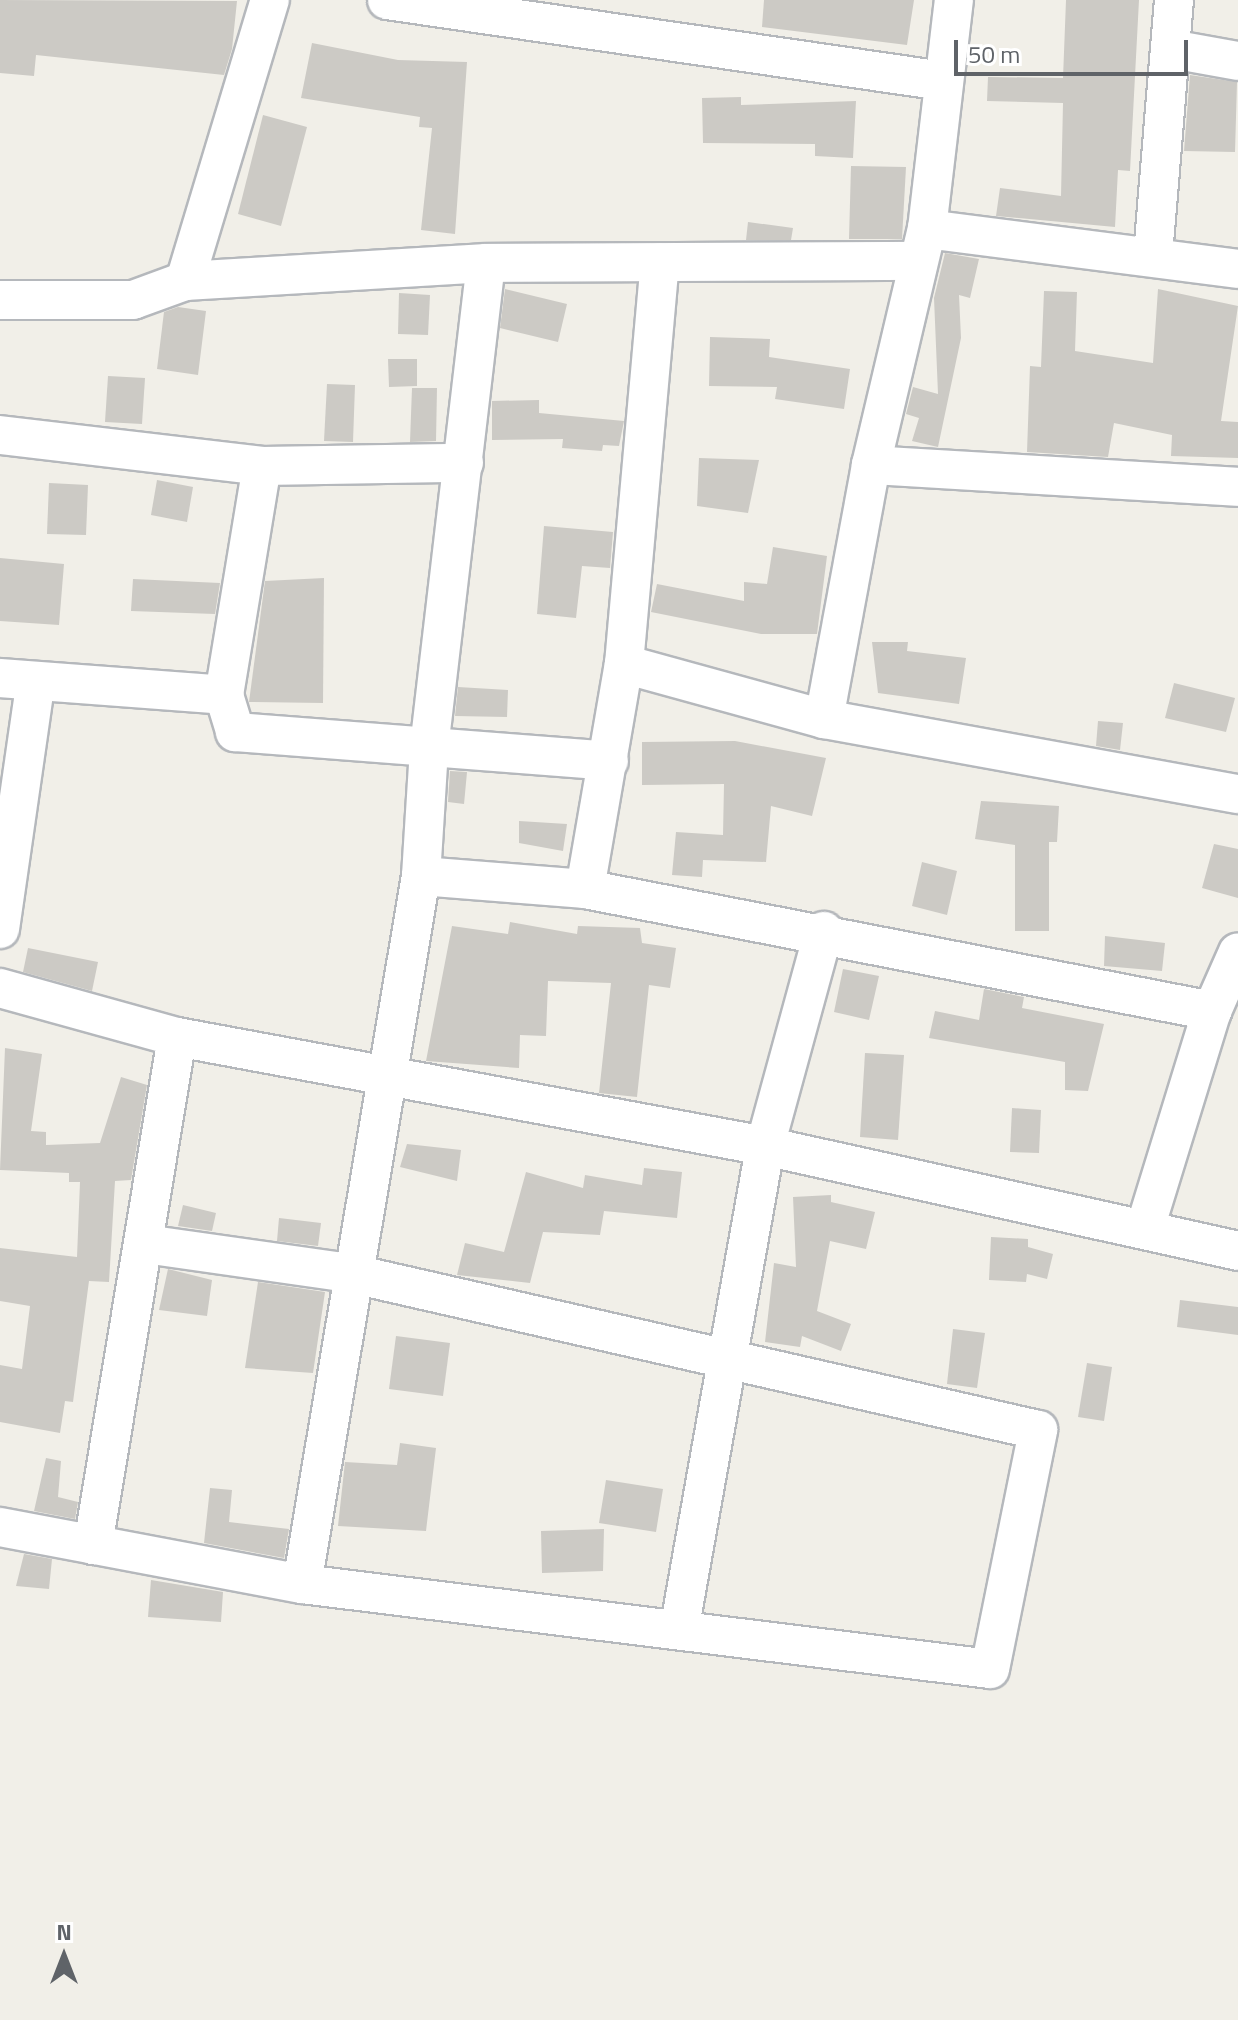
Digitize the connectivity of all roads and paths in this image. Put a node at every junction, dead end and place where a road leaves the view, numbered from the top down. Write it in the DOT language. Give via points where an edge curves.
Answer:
graph roads {
  1 [pos="270,0"];
  2 [pos="387,0"];
  3 [pos="954,0"];
  4 [pos="1174,0"];
  5 [pos="1171,49"];
  6 [pos="1238,61"];
  7 [pos="943,81"];
  8 [pos="922,245"];
  9 [pos="1153,255"];
  10 [pos="486,263"];
  11 [pos="660,263"];
  12 [pos="1238,269"];
  13 [pos="185,281"];
  14 [pos="0,300"];
  15 [pos="0,435"];
  16 [pos="464,463"];
  17 [pos="871,465"];
  18 [pos="262,466"];
  19 [pos="1238,487"];
  20 [pos="624,664"];
  21 [pos="18,681"];
  22 [pos="224,695"];
  23 [pos="824,719"];
  24 [pos="429,748"];
  25 [pos="609,761"];
  26 [pos="1238,794"];
  27 [pos="421,876"];
  28 [pos="585,889"];
  29 [pos="0,929"];
  30 [pos="824,931"];
  31 [pos="1238,952"];
  32 [pos="0,988"];
  33 [pos="1212,1011"];
  34 [pos="177,1037"];
  35 [pos="394,1073"];
  36 [pos="765,1146"];
  37 [pos="1146,1225"];
  38 [pos="146,1244"];
  39 [pos="1238,1251"];
  40 [pos="349,1273"];
  41 [pos="727,1361"];
  42 [pos="0,1527"];
  43 [pos="93,1545"];
  44 [pos="302,1584"];
  45 [pos="680,1625"];
  1 -- 13 [label="street"];
  2 -- 7 [label="street"];
  3 -- 7 [label="street"];
  4 -- 5 [label="street"];
  5 -- 6 [label="street"];
  5 -- 9 [label="street"];
  7 -- 8 [label="street"];
  8 -- 9 [label="street"];
  8 -- 11 [label="street"];
  8 -- 17 [label="street"];
  9 -- 12 [label="street"];
  10 -- 11 [label="street"];
  10 -- 13 [label="street"];
  10 -- 16 [label="street"];
  11 -- 20 [label="street"];
  13 -- 14 [label="street" via="133,300"];
  15 -- 18 [label="street"];
  16 -- 18 [label="street"];
  16 -- 24 [label="street"];
  17 -- 19 [label="street"];
  17 -- 23 [label="street"];
  18 -- 22 [label="street"];
  20 -- 23 [label="street"];
  20 -- 25 [label="street"];
  21 -- 22 [label="street"];
  21 -- 29 [label="street"];
  22 -- 24 [label="street" via="235,732"];
  23 -- 26 [label="street"];
  24 -- 25 [label="street"];
  24 -- 27 [label="street"];
  25 -- 28 [label="street"];
  27 -- 28 [label="street"];
  27 -- 35 [label="street"];
  28 -- 30 [label="street"];
  30 -- 33 [label="street"];
  30 -- 36 [label="street"];
  31 -- 33 [label="street"];
  32 -- 34 [label="street"];
  33 -- 37 [label="street"];
  34 -- 35 [label="street"];
  34 -- 38 [label="street"];
  35 -- 36 [label="street"];
  35 -- 40 [label="street"];
  36 -- 37 [label="street"];
  36 -- 41 [label="street"];
  37 -- 39 [label="street"];
  38 -- 40 [label="street"];
  38 -- 43 [label="street"];
  40 -- 41 [label="street"];
  40 -- 44 [label="street"];
  41 -- 45 [label="street"];
  41 -- 45 [label="street" via="1038,1430 990,1669"];
  42 -- 43 [label="street"];
  43 -- 44 [label="street"];
  44 -- 45 [label="street"];
}
